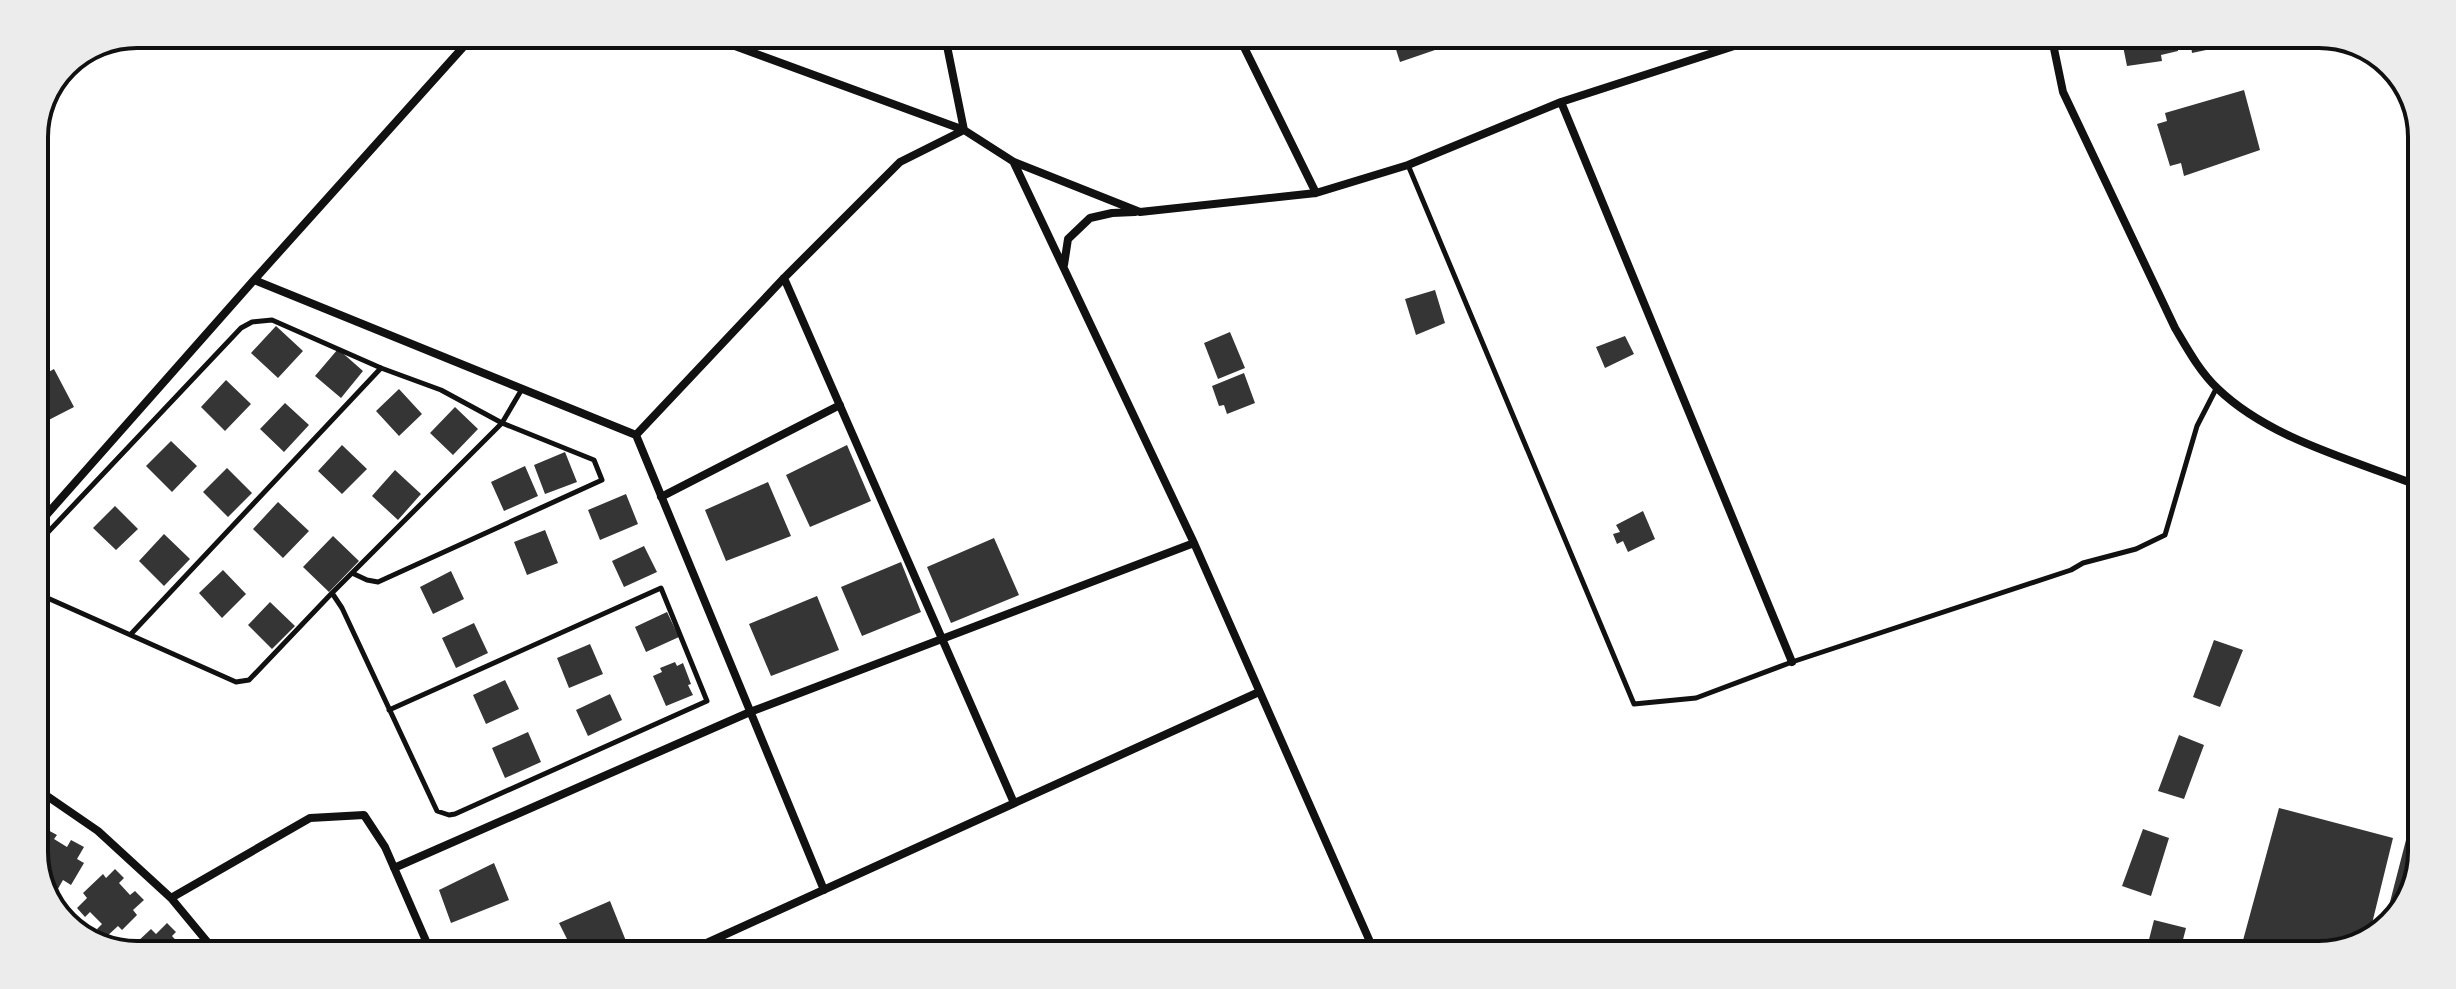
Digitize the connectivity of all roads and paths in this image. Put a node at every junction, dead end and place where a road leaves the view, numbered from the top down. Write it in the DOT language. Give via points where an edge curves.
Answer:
graph roads {
  1 [pos="462,48"];
  2 [pos="740,48"];
  3 [pos="947,48"];
  4 [pos="1244,48"];
  5 [pos="1728,48"];
  6 [pos="2054,48"];
  7 [pos="1561,102"];
  8 [pos="964,130"];
  9 [pos="1014,162"];
  10 [pos="1408,165"];
  11 [pos="1316,193"];
  12 [pos="1140,212"];
  13 [pos="1064,267"];
  14 [pos="784,278"];
  15 [pos="254,280"];
  16 [pos="381,368"];
  17 [pos="2217,388"];
  18 [pos="522,389"];
  19 [pos="840,405"];
  20 [pos="502,423"];
  21 [pos="636,435"];
  22 [pos="2408,482"];
  23 [pos="661,497"];
  24 [pos="48,513"];
  25 [pos="48,532"];
  26 [pos="1194,543"];
  27 [pos="352,573"];
  28 [pos="332,593"];
  29 [pos="48,598"];
  30 [pos="131,634"];
  31 [pos="942,640"];
  32 [pos="1792,662"];
  33 [pos="1259,692"];
  34 [pos="389,710"];
  35 [pos="750,712"];
  36 [pos="48,797"];
  37 [pos="1014,803"];
  38 [pos="394,868"];
  39 [pos="824,890"];
  40 [pos="171,898"];
  41 [pos="207,941"];
  42 [pos="426,941"];
  43 [pos="711,941"];
  44 [pos="1370,941"];
  1 -- 15 [label="street"];
  2 -- 8 [label="street"];
  3 -- 8 [label="street"];
  4 -- 11 [label="street"];
  5 -- 7 [label="street"];
  6 -- 17 [label="street" via="2063,92 2107,187 2175,328"];
  7 -- 10 [label="street"];
  7 -- 32 [label="street"];
  8 -- 9 [label="street"];
  8 -- 14 [label="street" via="900,162"];
  9 -- 12 [label="street"];
  9 -- 13 [label="street"];
  10 -- 11 [label="street"];
  10 -- 32 [label="lane" via="1634,704 1696,698"];
  11 -- 12 [label="street"];
  12 -- 13 [label="street" via="1090,218 1068,239"];
  13 -- 26 [label="street"];
  14 -- 19 [label="street"];
  14 -- 21 [label="street"];
  15 -- 18 [label="street"];
  15 -- 24 [label="street"];
  16 -- 20 [label="lane" via="441,390"];
  16 -- 25 [label="lane" via="272,320 252,322"];
  16 -- 30 [label="lane"];
  17 -- 22 [label="street" via="2278,430"];
  17 -- 32 [label="lane" via="2197,426 2165,535"];
  18 -- 20 [label="lane"];
  18 -- 21 [label="street"];
  19 -- 23 [label="street"];
  19 -- 31 [label="street"];
  20 -- 27 [label="lane"];
  20 -- 27 [label="lane" via="594,460 602,480 378,582"];
  21 -- 23 [label="street"];
  23 -- 35 [label="street"];
  26 -- 31 [label="street"];
  26 -- 33 [label="street"];
  27 -- 28 [label="lane"];
  28 -- 30 [label="lane" via="254,676 242,682"];
  28 -- 34 [label="lane"];
  29 -- 30 [label="lane"];
  31 -- 35 [label="street"];
  31 -- 37 [label="street"];
  33 -- 37 [label="street"];
  33 -- 44 [label="street"];
  34 -- 34 [label="lane" via="437,811 449,815 707,701 661,588"];
  35 -- 38 [label="street"];
  35 -- 39 [label="street"];
  36 -- 40 [label="street" via="98,831"];
  37 -- 39 [label="street"];
  38 -- 40 [label="street" via="364,815 310,818"];
  38 -- 42 [label="street"];
  39 -- 43 [label="street"];
  40 -- 41 [label="street"];
}
